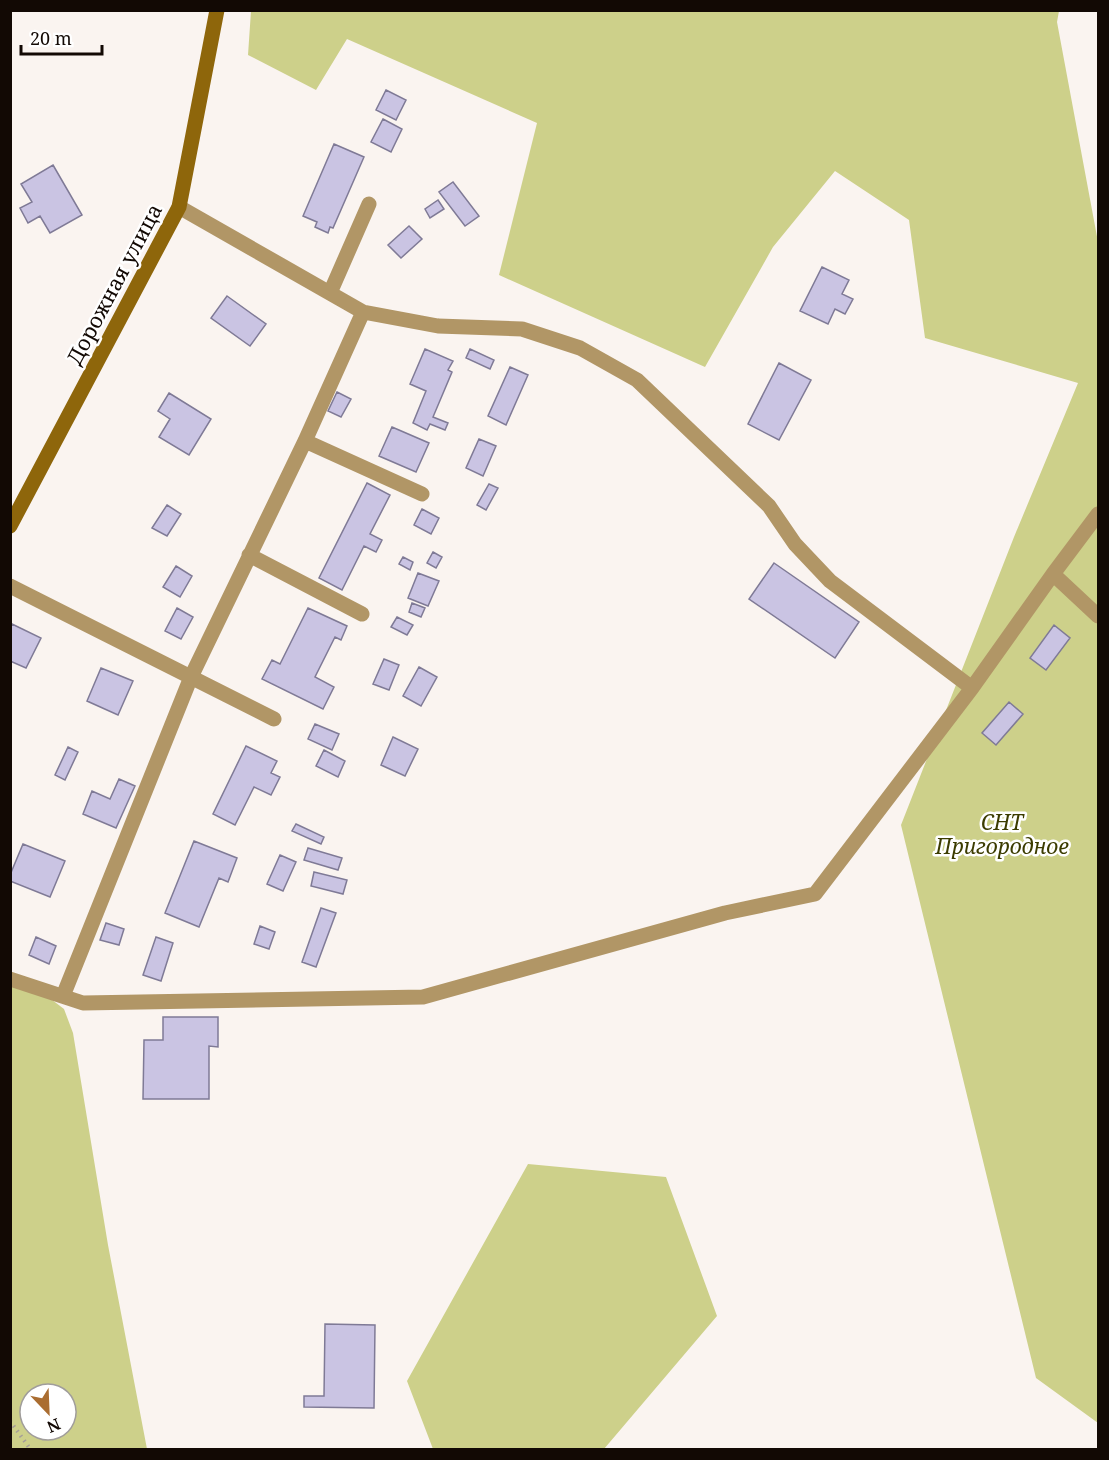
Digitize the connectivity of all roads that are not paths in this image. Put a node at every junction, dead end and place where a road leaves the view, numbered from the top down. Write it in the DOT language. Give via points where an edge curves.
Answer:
graph roads {
  1 [pos="218,10"];
  2 [pos="369,204"];
  3 [pos="179,207"];
  4 [pos="330,292"];
  5 [pos="363,312"];
  6 [pos="305,441"];
  7 [pos="422,494"];
  8 [pos="1098,514"];
  9 [pos="10,526"];
  10 [pos="249,555"];
  11 [pos="1053,574"];
  12 [pos="10,586"];
  13 [pos="362,614"];
  14 [pos="1098,616"];
  15 [pos="191,677"];
  16 [pos="972,688"];
  17 [pos="274,719"];
  18 [pos="10,979"];
  19 [pos="63,996"];
  1 -- 3 [label="street, Дорожная улица"];
  2 -- 4 [label="lane"];
  3 -- 4 [label="lane"];
  3 -- 9 [label="street, Дорожная улица"];
  4 -- 5 [label="lane"];
  5 -- 6 [label="lane"];
  5 -- 16 [label="lane" via="438,326 522,329 580,348 637,380 769,506 795,544 830,581"];
  6 -- 7 [label="lane"];
  6 -- 10 [label="lane"];
  8 -- 11 [label="lane"];
  10 -- 13 [label="lane"];
  10 -- 15 [label="lane"];
  11 -- 14 [label="lane"];
  11 -- 16 [label="lane"];
  12 -- 15 [label="lane"];
  15 -- 17 [label="lane"];
  15 -- 19 [label="lane"];
  16 -- 19 [label="lane" via="815,894 725,913 423,997 83,1003"];
  18 -- 19 [label="lane"];
}
